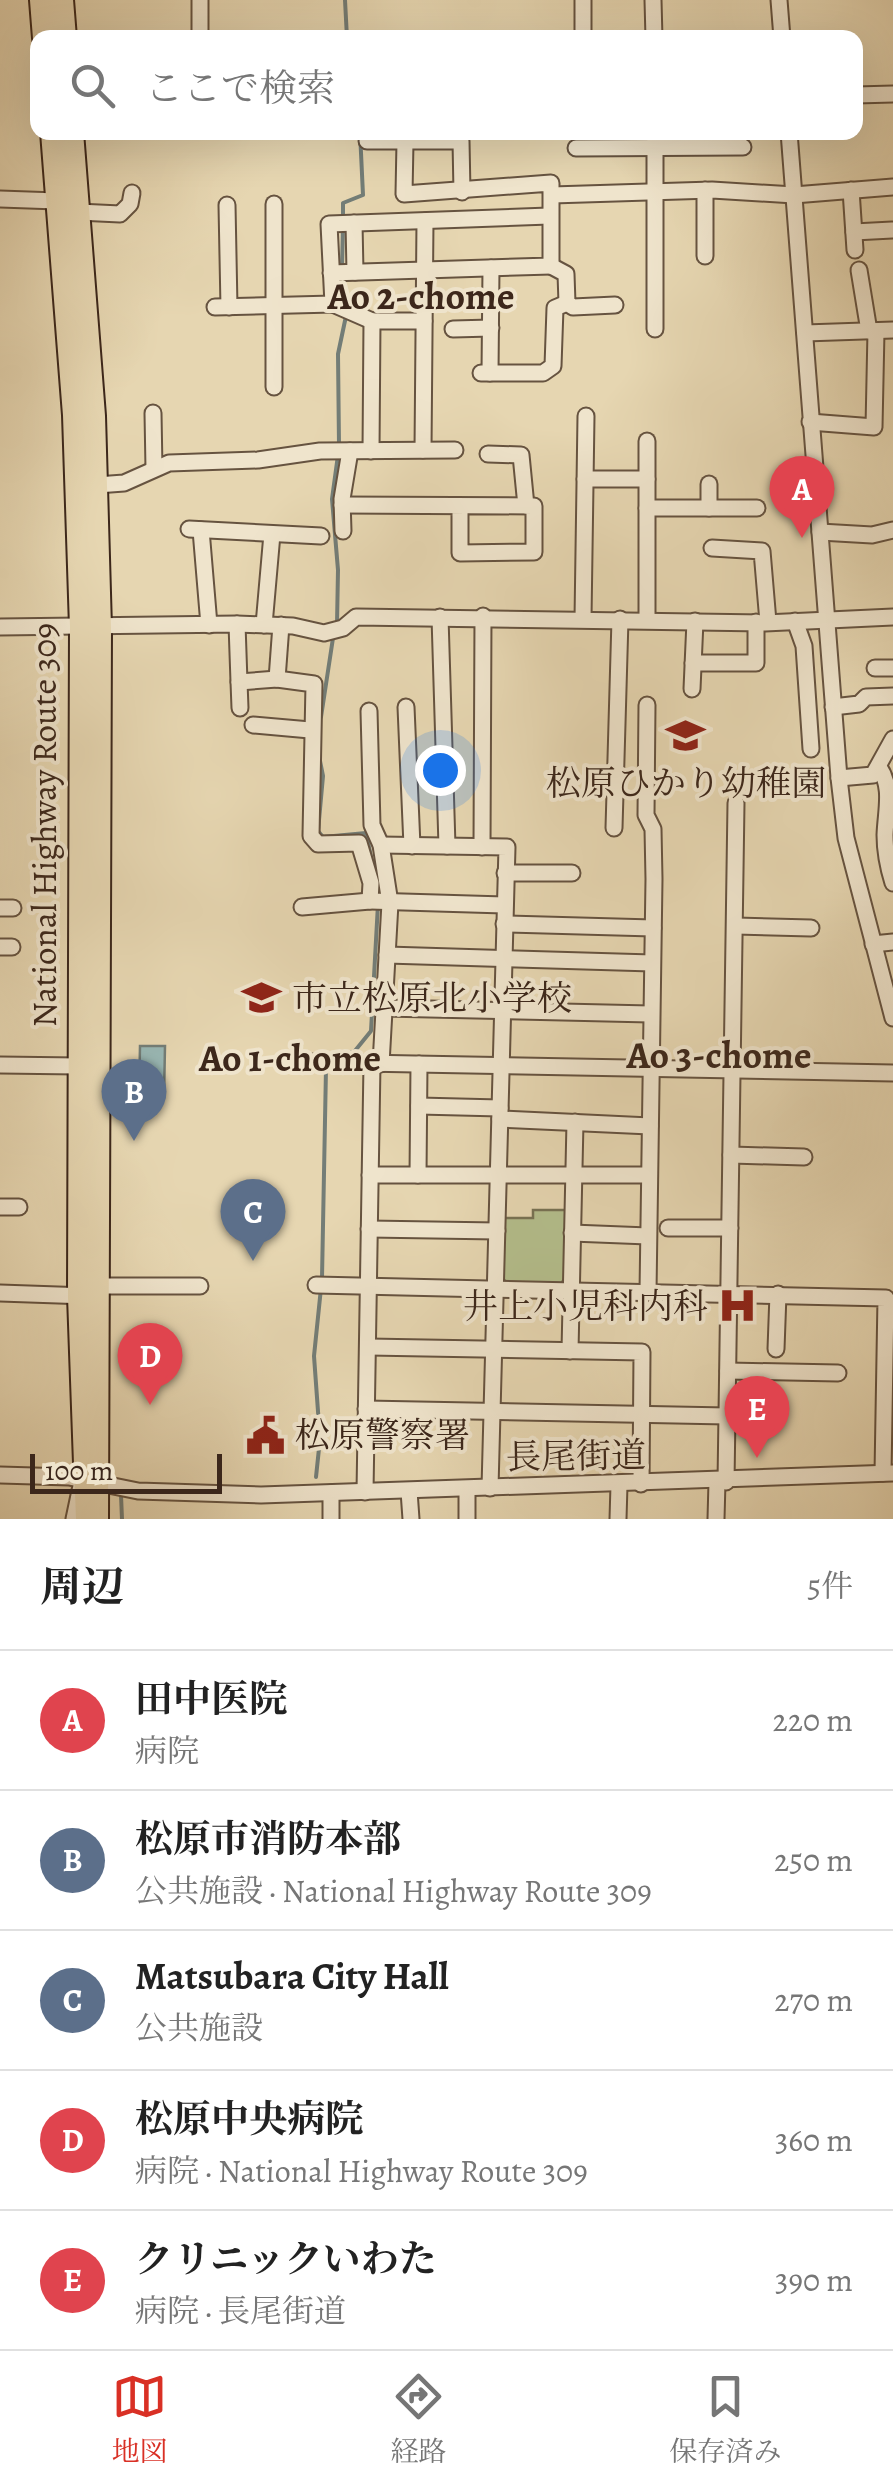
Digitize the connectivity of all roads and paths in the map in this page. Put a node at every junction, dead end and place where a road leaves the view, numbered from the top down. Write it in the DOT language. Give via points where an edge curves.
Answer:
graph roads {
  1 [pos="41,0"];
  2 [pos="62,0"];
  3 [pos="200,0"];
  4 [pos="583,0"];
  5 [pos="653,0"];
  6 [pos="779,0"];
  7 [pos="43,30"];
  8 [pos="64,30"];
  9 [pos="200,30"];
  10 [pos="583,30"];
  11 [pos="654,30"];
  12 [pos="781,30"];
  13 [pos="893,94"];
  14 [pos="863,95"];
  15 [pos="53,140"];
  16 [pos="73,140"];
  17 [pos="790,140"];
  18 [pos="655,141"];
  19 [pos="367,142"];
  20 [pos="405,142"];
  21 [pos="743,147"];
  22 [pos="576,148"];
  23 [pos="893,186"];
  24 [pos="656,190"];
  25 [pos="705,190"];
  26 [pos="851,190"];
  27 [pos="462,192"];
  28 [pos="132,193"];
  29 [pos="794,195"];
  30 [pos="552,196"];
  31 [pos="0,199"];
  32 [pos="57,201"];
  33 [pos="274,204"];
  34 [pos="226,205"];
  35 [pos="78,212"];
  36 [pos="549,216"];
  37 [pos="424,221"];
  38 [pos="353,223"];
  39 [pos="892,230"];
  40 [pos="854,232"];
  41 [pos="855,250"];
  42 [pos="705,256"];
  43 [pos="551,266"];
  44 [pos="491,268"];
  45 [pos="859,270"];
  46 [pos="424,271"];
  47 [pos="353,272"];
  48 [pos="332,273"];
  49 [pos="566,303"];
  50 [pos="337,305"];
  51 [pos="615,305"];
  52 [pos="272,306"];
  53 [pos="372,321"];
  54 [pos="424,321"];
  55 [pos="454,328"];
  56 [pos="491,328"];
  57 [pos="656,329"];
  58 [pos="880,330"];
  59 [pos="805,333"];
  60 [pos="274,387"];
  61 [pos="153,413"];
  62 [pos="586,416"];
  63 [pos="810,422"];
  64 [pos="647,441"];
  65 [pos="371,450"];
  66 [pos="423,450"];
  67 [pos="456,450"];
  68 [pos="349,451"];
  69 [pos="488,454"];
  70 [pos="154,470"];
  71 [pos="585,479"];
  72 [pos="647,479"];
  73 [pos="709,484"];
  74 [pos="97,485"];
  75 [pos="342,505"];
  76 [pos="526,506"];
  77 [pos="460,507"];
  78 [pos="647,508"];
  79 [pos="709,508"];
  80 [pos="757,508"];
  81 [pos="893,530"];
  82 [pos="343,532"];
  83 [pos="820,532"];
  84 [pos="272,534"];
  85 [pos="321,536"];
  86 [pos="712,548"];
  87 [pos="483,616"];
  88 [pos="440,617"];
  89 [pos="893,617"];
  90 [pos="582,619"];
  91 [pos="827,619"];
  92 [pos="620,620"];
  93 [pos="647,620"];
  94 [pos="694,621"];
  95 [pos="795,621"];
  96 [pos="762,622"];
  97 [pos="237,624"];
  98 [pos="209,625"];
  99 [pos="273,625"];
  100 [pos="0,627"];
  101 [pos="91,627"];
  102 [pos="693,664"];
  103 [pos="875,668"];
  104 [pos="893,668"];
  105 [pos="277,679"];
  106 [pos="240,682"];
  107 [pos="692,688"];
  108 [pos="893,696"];
  109 [pos="647,705"];
  110 [pos="833,706"];
  111 [pos="240,708"];
  112 [pos="406,708"];
  113 [pos="369,711"];
  114 [pos="253,725"];
  115 [pos="317,728"];
  116 [pos="893,738"];
  117 [pos="811,750"];
  118 [pos="879,767"];
  119 [pos="839,778"];
  120 [pos="736,804"];
  121 [pos="614,828"];
  122 [pos="381,845"];
  123 [pos="412,846"];
  124 [pos="446,846"];
  125 [pos="482,847"];
  126 [pos="505,873"];
  127 [pos="572,873"];
  128 [pos="893,882"];
  129 [pos="380,902"];
  130 [pos="504,905"];
  131 [pos="302,907"];
  132 [pos="504,924"];
  133 [pos="736,926"];
  134 [pos="653,928"];
  135 [pos="812,928"];
  136 [pos="893,942"];
  137 [pos="873,944"];
  138 [pos="387,955"];
  139 [pos="504,958"];
  140 [pos="652,963"];
  141 [pos="384,1008"];
  142 [pos="502,1013"];
  143 [pos="650,1014"];
  144 [pos="893,1018"];
  145 [pos="312,1062"];
  146 [pos="376,1064"];
  147 [pos="419,1064"];
  148 [pos="0,1066"];
  149 [pos="78,1066"];
  150 [pos="500,1066"];
  151 [pos="649,1068"];
  152 [pos="733,1068"];
  153 [pos="893,1073"];
  154 [pos="418,1106"];
  155 [pos="500,1113"];
  156 [pos="575,1122"];
  157 [pos="650,1126"];
  158 [pos="731,1156"];
  159 [pos="804,1157"];
  160 [pos="572,1174"];
  161 [pos="370,1175"];
  162 [pos="418,1175"];
  163 [pos="497,1175"];
  164 [pos="649,1175"];
  165 [pos="0,1207"];
  166 [pos="20,1207"];
  167 [pos="668,1228"];
  168 [pos="730,1228"];
  169 [pos="369,1229"];
  170 [pos="497,1231"];
  171 [pos="572,1234"];
  172 [pos="648,1236"];
  173 [pos="323,1285"];
  174 [pos="200,1286"];
  175 [pos="369,1286"];
  176 [pos="496,1289"];
  177 [pos="571,1291"];
  178 [pos="648,1292"];
  179 [pos="0,1293"];
  180 [pos="94,1293"];
  181 [pos="729,1293"];
  182 [pos="778,1294"];
  183 [pos="368,1347"];
  184 [pos="496,1349"];
  185 [pos="776,1349"];
  186 [pos="570,1351"];
  187 [pos="728,1371"];
  188 [pos="838,1373"];
  189 [pos="366,1409"];
  190 [pos="493,1412"];
  191 [pos="642,1416"];
  192 [pos="727,1416"];
  193 [pos="888,1473"];
  194 [pos="0,1475"];
  195 [pos="721,1482"];
  196 [pos="91,1484"];
  197 [pos="641,1484"];
  198 [pos="619,1485"];
  199 [pos="490,1488"];
  200 [pos="467,1489"];
  201 [pos="409,1491"];
  202 [pos="365,1492"];
  203 [pos="331,1493"];
  204 [pos="74,1519"];
  205 [pos="86,1519"];
  206 [pos="97,1519"];
  207 [pos="107,1519"];
  208 [pos="331,1519"];
  209 [pos="411,1519"];
  210 [pos="467,1519"];
  211 [pos="618,1519"];
  212 [pos="716,1519"];
  1 -- 7 [label="highway"];
  2 -- 8 [label="highway"];
  3 -- 9 [label="street"];
  4 -- 10 [label="street"];
  5 -- 11 [label="street"];
  6 -- 12 [label="street"];
  13 -- 14 [label="street"];
  15 -- 32 [label="highway, National Highway Route 309"];
  16 -- 35 [label="highway, National Highway Route 309"];
  17 -- 29 [label="street"];
  18 -- 21 [label="street"];
  18 -- 22 [label="street"];
  18 -- 24 [label="street"];
  19 -- 20 [label="street"];
  20 -- 27 [label="street" via="461,141"];
  20 -- 27 [label="street" via="404,194"];
  23 -- 26 [label="street"];
  24 -- 25 [label="street"];
  24 -- 30 [label="street"];
  24 -- 57 [label="street"];
  25 -- 29 [label="street"];
  25 -- 42 [label="street"];
  26 -- 29 [label="street"];
  26 -- 40 [label="street"];
  27 -- 30 [label="street" via="551,183"];
  28 -- 35 [label="street" via="120,214"];
  29 -- 59 [label="street"];
  30 -- 36 [label="street"];
  31 -- 32 [label="street"];
  32 -- 101 [label="highway, National Highway Route 309"];
  33 -- 52 [label="street"];
  34 -- 52 [label="street" via="222,307"];
  35 -- 74 [label="highway, National Highway Route 309"];
  36 -- 37 [label="street"];
  36 -- 43 [label="street"];
  37 -- 38 [label="street"];
  37 -- 46 [label="street"];
  38 -- 47 [label="street"];
  38 -- 48 [label="street" via="329,224"];
  39 -- 40 [label="street"];
  40 -- 41 [label="street"];
  43 -- 44 [label="street"];
  43 -- 49 [label="street" via="566,274"];
  44 -- 46 [label="street"];
  44 -- 56 [label="street"];
  45 -- 58 [label="street"];
  46 -- 47 [label="street"];
  46 -- 54 [label="street"];
  47 -- 48 [label="street"];
  48 -- 50 [label="street"];
  49 -- 51 [label="street"];
  49 -- 56 [label="street" via="555,308 553,366 543,374 485,373"];
  50 -- 52 [label="street"];
  50 -- 53 [label="street"];
  52 -- 60 [label="street"];
  53 -- 54 [label="street"];
  53 -- 65 [label="street"];
  54 -- 66 [label="street"];
  55 -- 56 [label="street"];
  58 -- 59 [label="street"];
  58 -- 63 [label="street" via="874,427"];
  59 -- 63 [label="street"];
  61 -- 70 [label="street"];
  62 -- 71 [label="street"];
  63 -- 83 [label="street"];
  64 -- 72 [label="street"];
  65 -- 66 [label="street"];
  65 -- 68 [label="street"];
  66 -- 67 [label="street"];
  68 -- 70 [label="street" via="169,463"];
  68 -- 75 [label="street"];
  69 -- 76 [label="street" via="521,455"];
  70 -- 74 [label="street"];
  71 -- 72 [label="street"];
  71 -- 90 [label="street"];
  72 -- 78 [label="street"];
  73 -- 79 [label="street"];
  74 -- 101 [label="highway, National Highway Route 309"];
  75 -- 77 [label="street"];
  75 -- 82 [label="street"];
  76 -- 77 [label="street"];
  76 -- 77 [label="street" via="534,506 534,552 460,552"];
  78 -- 79 [label="street"];
  78 -- 93 [label="street"];
  79 -- 80 [label="street"];
  81 -- 83 [label="street"];
  83 -- 91 [label="street"];
  84 -- 85 [label="street"];
  84 -- 98 [label="street" via="195,529"];
  84 -- 99 [label="street"];
  86 -- 96 [label="street" via="762,551"];
  87 -- 88 [label="street"];
  87 -- 90 [label="street"];
  87 -- 125 [label="street"];
  88 -- 99 [label="street" via="356,617 335,630"];
  88 -- 124 [label="street"];
  89 -- 91 [label="street"];
  90 -- 92 [label="street"];
  91 -- 95 [label="street"];
  91 -- 110 [label="street"];
  92 -- 93 [label="street"];
  92 -- 121 [label="street"];
  93 -- 94 [label="street"];
  94 -- 96 [label="street"];
  94 -- 102 [label="street"];
  95 -- 96 [label="street"];
  95 -- 117 [label="street" via="804,646"];
  96 -- 102 [label="street" via="756,663"];
  97 -- 98 [label="street"];
  97 -- 99 [label="street"];
  97 -- 106 [label="street"];
  98 -- 101 [label="street"];
  99 -- 105 [label="street"];
  100 -- 101 [label="street"];
  101 -- 149 [label="highway, National Highway Route 309"];
  101 -- 180 [label="highway, National Highway Route 309"];
  102 -- 107 [label="street"];
  103 -- 104 [label="street"];
  105 -- 106 [label="street"];
  105 -- 115 [label="street" via="314,684"];
  106 -- 111 [label="street"];
  108 -- 110 [label="street"];
  109 -- 134 [label="street"];
  110 -- 119 [label="street"];
  112 -- 123 [label="street"];
  113 -- 122 [label="street" via="372,826"];
  114 -- 115 [label="street"];
  115 -- 129 [label="street" via="321,767 311,836 318,844 359,844"];
  116 -- 118 [label="street"];
  118 -- 119 [label="street" via="874,775"];
  118 -- 128 [label="street" via="892,791 885,830"];
  119 -- 137 [label="street" via="846,838"];
  120 -- 133 [label="street"];
  122 -- 123 [label="street"];
  122 -- 129 [label="street"];
  123 -- 124 [label="street"];
  124 -- 125 [label="street"];
  125 -- 126 [label="street" via="507,847"];
  126 -- 127 [label="street"];
  126 -- 130 [label="street"];
  129 -- 130 [label="street"];
  129 -- 131 [label="street"];
  129 -- 138 [label="street"];
  130 -- 132 [label="street"];
  132 -- 134 [label="street"];
  132 -- 139 [label="street"];
  133 -- 135 [label="street"];
  133 -- 152 [label="street"];
  134 -- 140 [label="street"];
  136 -- 137 [label="street"];
  137 -- 144 [label="street"];
  138 -- 139 [label="street"];
  138 -- 141 [label="street"];
  139 -- 140 [label="street"];
  139 -- 142 [label="street"];
  140 -- 143 [label="street"];
  141 -- 142 [label="street"];
  141 -- 146 [label="street"];
  142 -- 143 [label="street"];
  142 -- 150 [label="street"];
  143 -- 151 [label="street"];
  145 -- 146 [label="street"];
  146 -- 147 [label="street"];
  146 -- 161 [label="street"];
  147 -- 150 [label="street"];
  147 -- 154 [label="street"];
  148 -- 149 [label="street"];
  149 -- 180 [label="highway, National Highway Route 309"];
  150 -- 151 [label="street"];
  150 -- 155 [label="street"];
  151 -- 152 [label="street"];
  151 -- 157 [label="street"];
  152 -- 153 [label="street"];
  152 -- 158 [label="street"];
  154 -- 155 [label="street"];
  154 -- 162 [label="street"];
  155 -- 156 [label="street"];
  155 -- 163 [label="street"];
  156 -- 157 [label="street"];
  156 -- 160 [label="street"];
  157 -- 164 [label="street"];
  158 -- 159 [label="street"];
  158 -- 168 [label="street"];
  160 -- 163 [label="street"];
  160 -- 164 [label="street"];
  160 -- 171 [label="street"];
  161 -- 162 [label="street"];
  161 -- 169 [label="street"];
  162 -- 163 [label="street"];
  163 -- 170 [label="street"];
  164 -- 172 [label="street"];
  165 -- 166 [label="street"];
  167 -- 168 [label="street"];
  168 -- 181 [label="street"];
  169 -- 170 [label="street"];
  169 -- 175 [label="street"];
  170 -- 176 [label="street"];
  171 -- 172 [label="street"];
  171 -- 177 [label="street"];
  172 -- 178 [label="street"];
  173 -- 175 [label="street"];
  174 -- 180 [label="street"];
  175 -- 176 [label="street"];
  175 -- 183 [label="street"];
  176 -- 177 [label="street"];
  176 -- 184 [label="street"];
  177 -- 178 [label="street"];
  177 -- 186 [label="street"];
  178 -- 181 [label="street"];
  179 -- 180 [label="street"];
  180 -- 196 [label="highway, National Highway Route 309"];
  181 -- 182 [label="street"];
  181 -- 187 [label="street"];
  182 -- 185 [label="street"];
  182 -- 193 [label="street" via="886,1298"];
  183 -- 184 [label="street"];
  183 -- 189 [label="street"];
  184 -- 186 [label="street"];
  184 -- 190 [label="street"];
  186 -- 191 [label="street" via="642,1352"];
  187 -- 188 [label="street"];
  187 -- 192 [label="street"];
  189 -- 190 [label="street"];
  189 -- 202 [label="street"];
  190 -- 191 [label="street"];
  190 -- 199 [label="street"];
  191 -- 192 [label="street"];
  191 -- 197 [label="street"];
  192 -- 195 [label="street"];
  193 -- 195 [label="street, 長尾街道"];
  194 -- 196 [label="street, 長尾街道"];
  195 -- 197 [label="street, 長尾街道"];
  195 -- 212 [label="street"];
  196 -- 203 [label="street, 長尾街道"];
  196 -- 204 [label="street"];
  196 -- 205 [label="highway, National Highway Route 309"];
  196 -- 206 [label="highway, National Highway Route 309"];
  196 -- 207 [label="street"];
  197 -- 198 [label="street, 長尾街道"];
  198 -- 199 [label="street, 長尾街道"];
  198 -- 211 [label="street"];
  199 -- 200 [label="street, 長尾街道"];
  200 -- 201 [label="street, 長尾街道"];
  200 -- 210 [label="street"];
  201 -- 202 [label="street, 長尾街道"];
  201 -- 209 [label="street"];
  202 -- 203 [label="street, 長尾街道"];
  203 -- 208 [label="street"];
}
